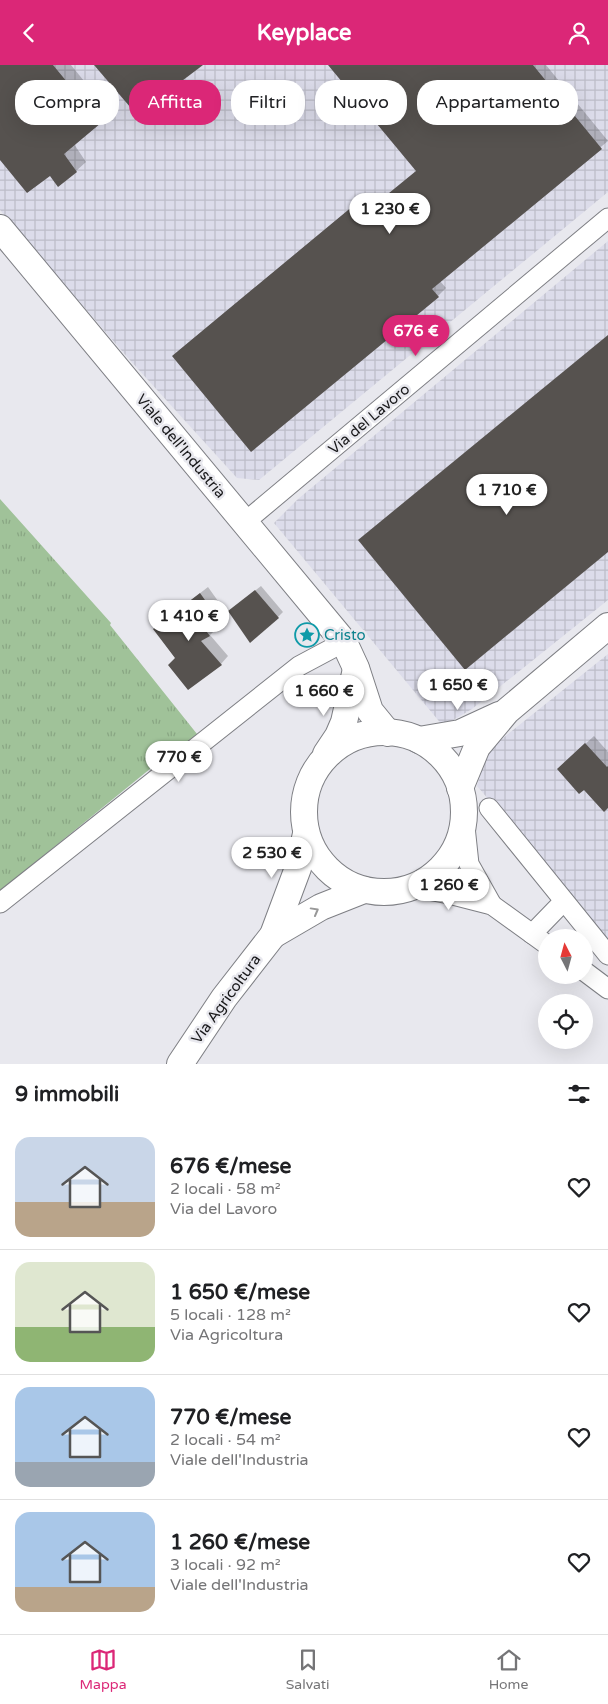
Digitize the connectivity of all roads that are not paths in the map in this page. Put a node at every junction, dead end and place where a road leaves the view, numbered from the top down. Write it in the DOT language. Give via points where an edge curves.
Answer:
graph roads {
  1 [pos="608,218"];
  2 [pos="0,228"];
  3 [pos="245,522"];
  4 [pos="608,625"];
  5 [pos="344,642"];
  6 [pos="356,668"];
  7 [pos="507,711"];
  8 [pos="388,733"];
  9 [pos="418,740"];
  10 [pos="313,775"];
  11 [pos="460,788"];
  12 [pos="489,808"];
  13 [pos="464,817"];
  14 [pos="306,834"];
  15 [pos="412,887"];
  16 [pos="364,890"];
  17 [pos="564,901"];
  18 [pos="0,903"];
  19 [pos="492,905"];
  20 [pos="546,929"];
  21 [pos="273,935"];
  22 [pos="538,938"];
  23 [pos="608,955"];
  24 [pos="593,978"];
  25 [pos="608,989"];
  26 [pos="180,1064"];
  1 -- 3 [label="street, Via del Lavoro"];
  2 -- 3 [label="main road, Viale dell'Industria"];
  3 -- 5 [label="main road, Viale dell'Industria"];
  4 -- 7 [label="main road"];
  5 -- 6 [label="main road, Viale dell'Industria"];
  5 -- 18 [label="street" via="299,667"];
  6 -- 8 [label="main road, Viale dell'Industria" via="370,711"];
  6 -- 10 [label="main road" via="344,722"];
  7 -- 9 [label="main road" via="460,733"];
  7 -- 11 [label="main road" via="477,747"];
  8 -- 9 [label="main road"];
  8 -- 10 [label="main road" via="365,735 344,743 326,757"];
  9 -- 11 [label="main road" via="446,763"];
  10 -- 14 [label="main road" via="305,794"];
  11 -- 13 [label="main road"];
  12 -- 17 [label="street"];
  13 -- 15 [label="main road" via="459,840 448,860 432,876"];
  13 -- 19 [label="street" via="469,864"];
  14 -- 16 [label="main road" via="314,853 327,870"];
  14 -- 21 [label="main road, Via Agricoltura" via="298,868"];
  15 -- 16 [label="main road" via="388,892"];
  15 -- 19 [label="street"];
  21 -- 16 [label="main road, Via Agricoltura, one-way" via="320,907"];
  17 -- 20 [label="street"];
  17 -- 23 [label="street"];
  19 -- 22 [label="street"];
  21 -- 26 [label="main road, Via Agricoltura" via="224,997"];
  24 -- 25 [label="street"];
}
